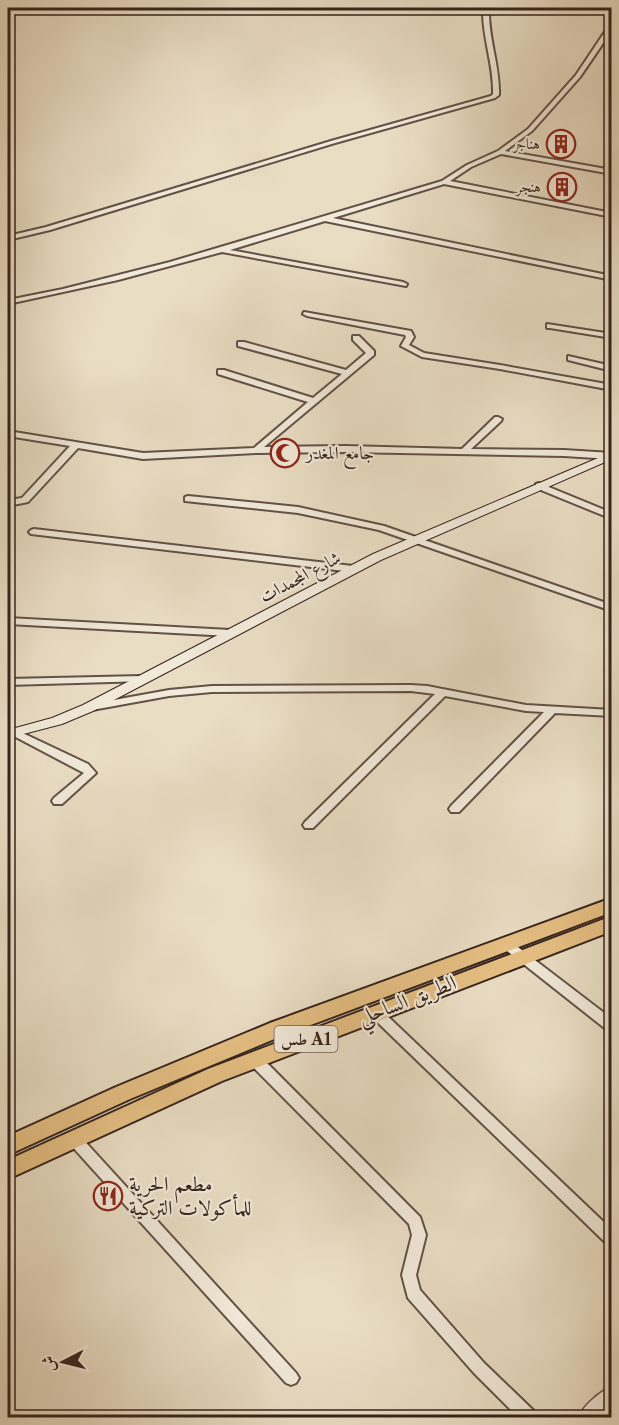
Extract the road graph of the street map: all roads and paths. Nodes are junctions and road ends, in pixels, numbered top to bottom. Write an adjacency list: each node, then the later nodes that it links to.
1 (493, 8): 8 (street)
2 (612, 25): 3 (street)
3 (500, 152): 4 (street); 5 (street)
4 (612, 172)
5 (444, 182): 6 (street); 7 (street)
6 (612, 215)
7 (326, 219): 9 (street); 10 (street)
8 (8, 238)
9 (221, 250): 11 (street); 12 (street)
10 (612, 278)
11 (403, 284)
12 (8, 302)
13 (307, 314): 22 (street)
14 (550, 326): 15 (street)
15 (612, 336)
16 (356, 338): 21 (street)
17 (241, 344): 21 (street)
18 (571, 358): 19 (street)
19 (612, 369)
20 (221, 372): 23 (street)
21 (349, 373): 23 (street)
22 (612, 388)
23 (315, 401): 27 (street)
24 (498, 418): 28 (street)
25 (8, 433): 26 (street)
26 (75, 446): 27 (street); 32 (street)
27 (255, 450): 28 (street)
28 (465, 450): 29 (street)
29 (611, 456): 30 (main road, شارع المجمدات)
30 (539, 486): 33 (street); 35 (main road, شارع المجمدات)
31 (188, 499): 35 (street)
32 (8, 502)
33 (612, 516)
34 (34, 532): 36 (street)
35 (416, 539): 36 (main road, شارع المجمدات); 37 (street)
36 (353, 569): 39 (main road, شارع المجمدات)
37 (612, 608)
38 (8, 621): 39 (street)
39 (230, 633): 40 (main road, شارع المجمدات)
40 (142, 679): 41 (street); 43 (main road, شارع المجمدات)
41 (8, 682)
42 (443, 692): 43 (street); 44 (street); 49 (street)
43 (88, 708): 46 (main road, شارع المجمدات)
44 (551, 711): 45 (street); 48 (street)
45 (612, 713)
46 (11, 733): 47 (street)
47 (58, 801)
48 (455, 809)
49 (309, 825)
50 (612, 904): 52 (highway, الطريق الساحلي / طس A1)
51 (612, 923): 53 (highway, الطريق الساحلي / طس A1)
52 (506, 944): 53 (street); 58 (highway, الطريق الساحلي / طس A1)
53 (524, 956): 54 (highway, الطريق الساحلي / طس A1); 55 (street)
54 (375, 1012): 56 (highway, الطريق الساحلي / طس A1); 60 (street)
55 (612, 1026)
56 (255, 1060): 57 (highway, الطريق الساحلي / طس A1); 63 (street)
57 (74, 1139): 59 (highway, الطريق الساحلي / طس A1); 61 (street)
58 (8, 1146)
59 (8, 1170)
60 (612, 1240)
61 (291, 1378)
62 (612, 1395): 64 (street)
63 (530, 1418)
64 (587, 1418)

